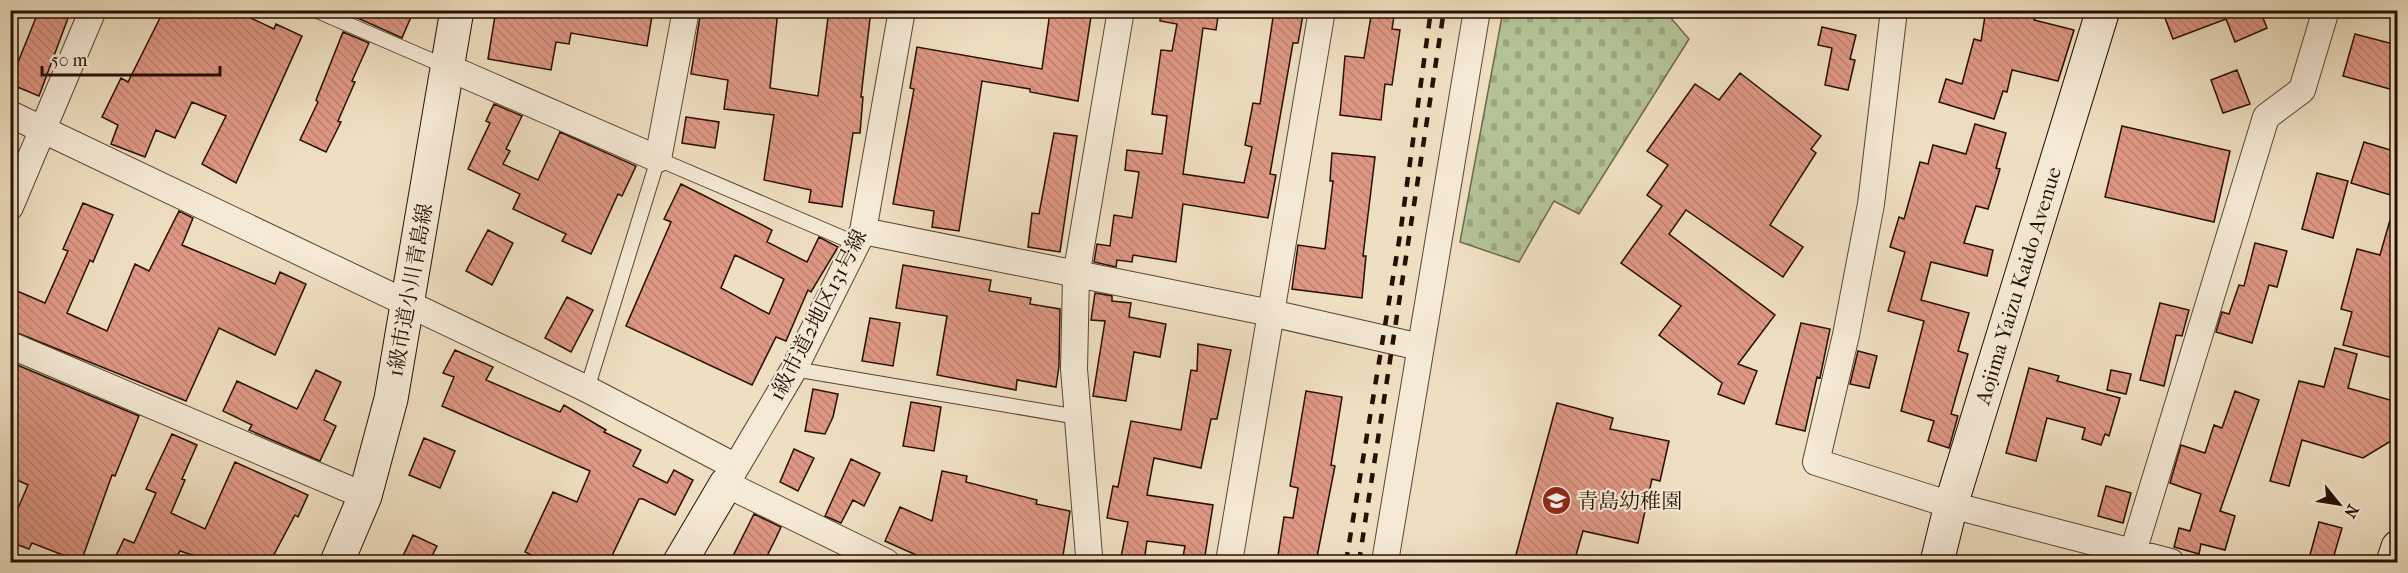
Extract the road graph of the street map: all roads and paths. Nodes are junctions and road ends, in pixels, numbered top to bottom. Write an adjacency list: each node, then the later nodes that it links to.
1 (93, 10): 14 (street)
2 (315, 10): 12 (lane)
3 (457, 10): 12 (street, 1級市道小川青島線)
4 (686, 10): 15 (street)
5 (902, 10): 17 (street, 1級市道2地区131号線)
6 (1121, 10): 18 (street)
7 (1322, 10): 20 (street)
8 (1477, 10): 22 (street)
9 (1894, 10): 28 (street)
10 (2103, 10): 28 (street, Aojima Yaizu Kaido Avenue)
11 (2326, 10): 30 (street)
12 (447, 67): 15 (street); 19 (street, 1級市道小川青島線)
13 (10, 114): 14 (street)
14 (42, 130): 16 (street); 19 (street)
15 (658, 159): 17 (lane); 24 (lane)
16 (10, 207)
17 (860, 237): 18 (street); 23 (street, 1級市道2地区131号線)
18 (1076, 276): 20 (street); 25 (street)
19 (407, 306): 24 (street); 27 (street, 1級市道小川青島線)
20 (1271, 313): 22 (street); 35 (street)
21 (10, 345): 27 (street)
22 (1420, 347): 36 (street)
23 (794, 369): 25 (lane); 26 (street, 1級市道2地区131号線)
24 (587, 389): 26 (street)
25 (1078, 417): 34 (street)
26 (731, 475): 32 (street, 1級市道2地区131号線); 33 (street)
27 (365, 496): 31 (street, 1級市道小川青島線)
28 (1951, 505): 30 (street); 37 (street, Aojima Yaizu Kaido Avenue)
29 (2397, 547): 39 (street)
30 (2133, 552): 38 (street)
31 (337, 562)
32 (680, 562)
33 (886, 562)
34 (1087, 562)
35 (1229, 562)
36 (1385, 562)
37 (1937, 562)
38 (2170, 562)
39 (2393, 562)

